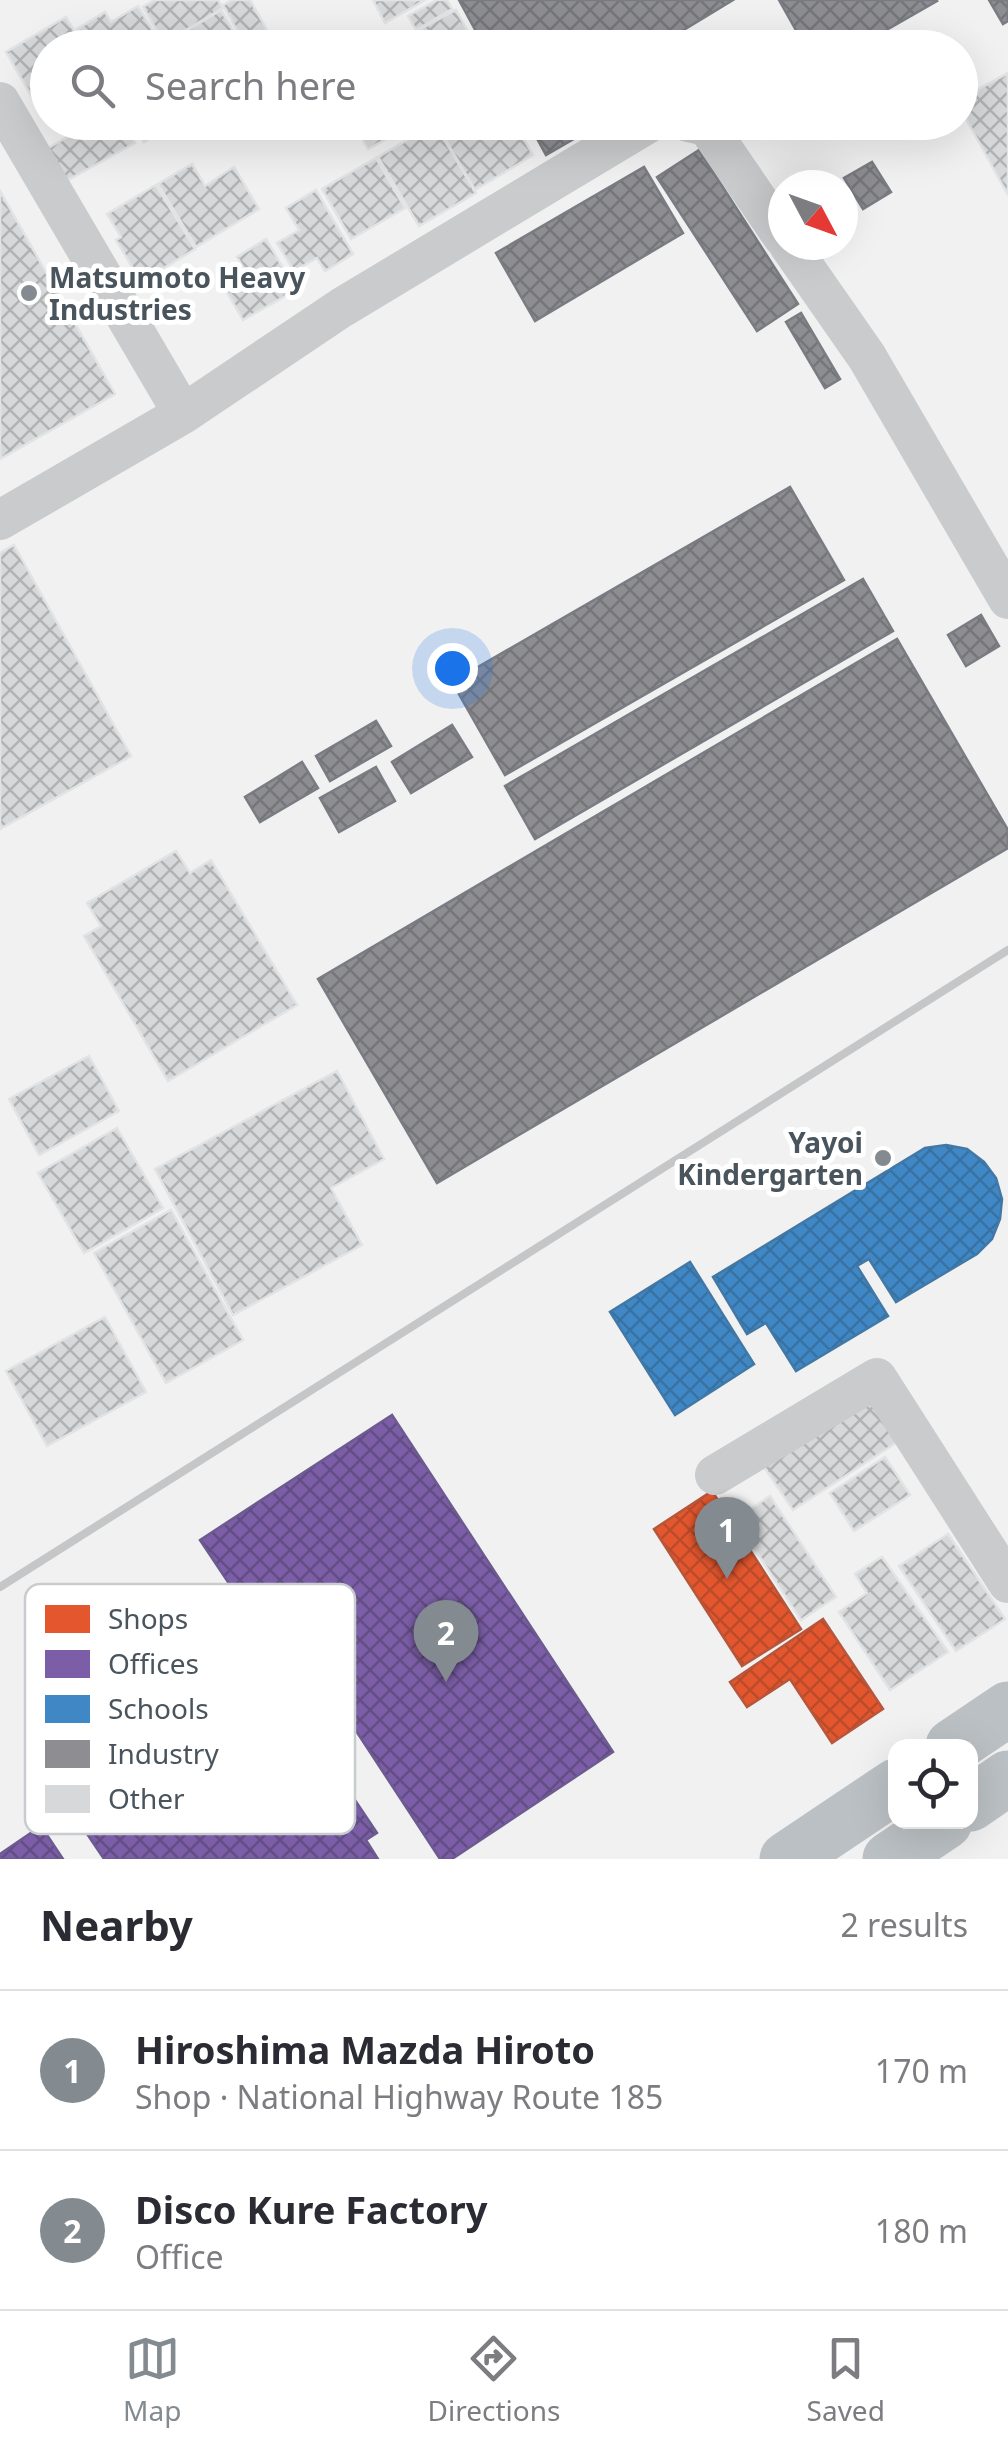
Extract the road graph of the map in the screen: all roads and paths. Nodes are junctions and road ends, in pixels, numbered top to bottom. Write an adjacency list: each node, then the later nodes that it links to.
1 (0, 102): 6 (street)
2 (620, 140): 6 (street)
3 (716, 140): 4 (street)
4 (768, 215)
5 (799, 260): 8 (street)
6 (182, 414): 7 (street)
7 (0, 520)
8 (1008, 599)
9 (715, 1475): 10 (street)
10 (1008, 1583)
11 (1008, 1709): 12 (highway)
12 (963, 1739)
13 (1008, 1778): 15 (highway)
14 (888, 1791): 17 (highway)
15 (978, 1799)
16 (934, 1829): 18 (highway)
17 (788, 1859)
18 (890, 1859)

